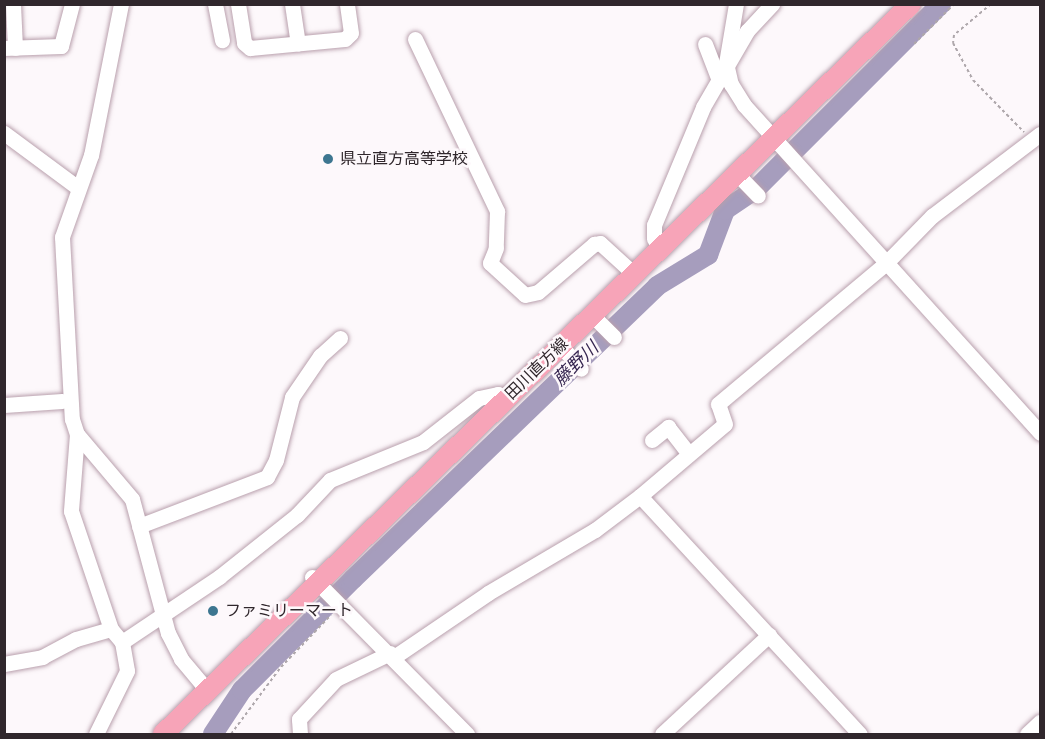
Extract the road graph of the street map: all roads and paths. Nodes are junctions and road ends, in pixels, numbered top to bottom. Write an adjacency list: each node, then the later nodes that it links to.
1 (13, 4): 19 (street)
2 (72, 4): 19 (street)
3 (121, 4): 26 (street)
4 (215, 4): 15 (street)
5 (238, 4): 16 (street)
6 (292, 4): 16 (street)
7 (347, 4): 16 (street)
8 (736, 4): 20 (street)
9 (772, 4): 20 (street)
10 (894, 4): 23 (main road, 田川直方線)
11 (911, 4): 23 (main road, 田川直方線)
12 (954, 4): 18 (path)
13 (991, 4): 24 (path)
14 (415, 39): 30 (street)
15 (222, 40)
16 (298, 44)
17 (705, 44): 21 (street)
18 (914, 44)
19 (10, 48)
20 (726, 63): 21 (street); 23 (street)
21 (718, 78): 28 (street)
22 (4, 133): 26 (street)
23 (771, 137): 25 (main road, 田川直方線); 28 (main road, 田川直方線); 29 (street)
24 (1036, 138): 29 (street)
25 (738, 174): 27 (street); 30 (main road, 田川直方線)
26 (78, 188): 40 (street)
27 (758, 196)
28 (654, 239): 30 (main road, 田川直方線)
29 (886, 263): 39 (street); 42 (street)
30 (630, 271): 31 (main road, 田川直方線); 36 (main road, 田川直方線)
31 (593, 316): 33 (street); 34 (main road, 田川直方線)
32 (340, 338): 44 (street)
33 (614, 338)
34 (561, 346): 35 (street); 36 (main road, 田川直方線)
35 (581, 369)
36 (502, 397): 45 (main road, 田川直方線); 47 (street)
37 (62, 400): 38 (street)
38 (4, 405)
39 (1041, 433)
40 (77, 434): 44 (street); 48 (street)
41 (652, 440): 42 (street)
42 (689, 454): 43 (street)
43 (640, 496): 49 (street); 51 (street)
44 (139, 526): 47 (street)
45 (316, 581): 46 (street); 53 (main road, 田川直方線)
46 (341, 605): 51 (street); 58 (path)
47 (162, 616): 50 (street); 53 (street)
48 (111, 629): 50 (street); 52 (street)
49 (769, 635): 61 (street); 62 (street)
50 (122, 642): 55 (street)
51 (392, 655): 59 (street); 60 (street)
52 (4, 664)
53 (204, 687): 56 (main road, 田川直方線); 57 (main road, 田川直方線)
54 (1041, 722): 63 (street)
55 (96, 735)
56 (152, 735)
57 (163, 735)
58 (231, 735)
59 (300, 735)
60 (467, 735)
61 (662, 735)
62 (860, 735)
63 (1027, 735)

